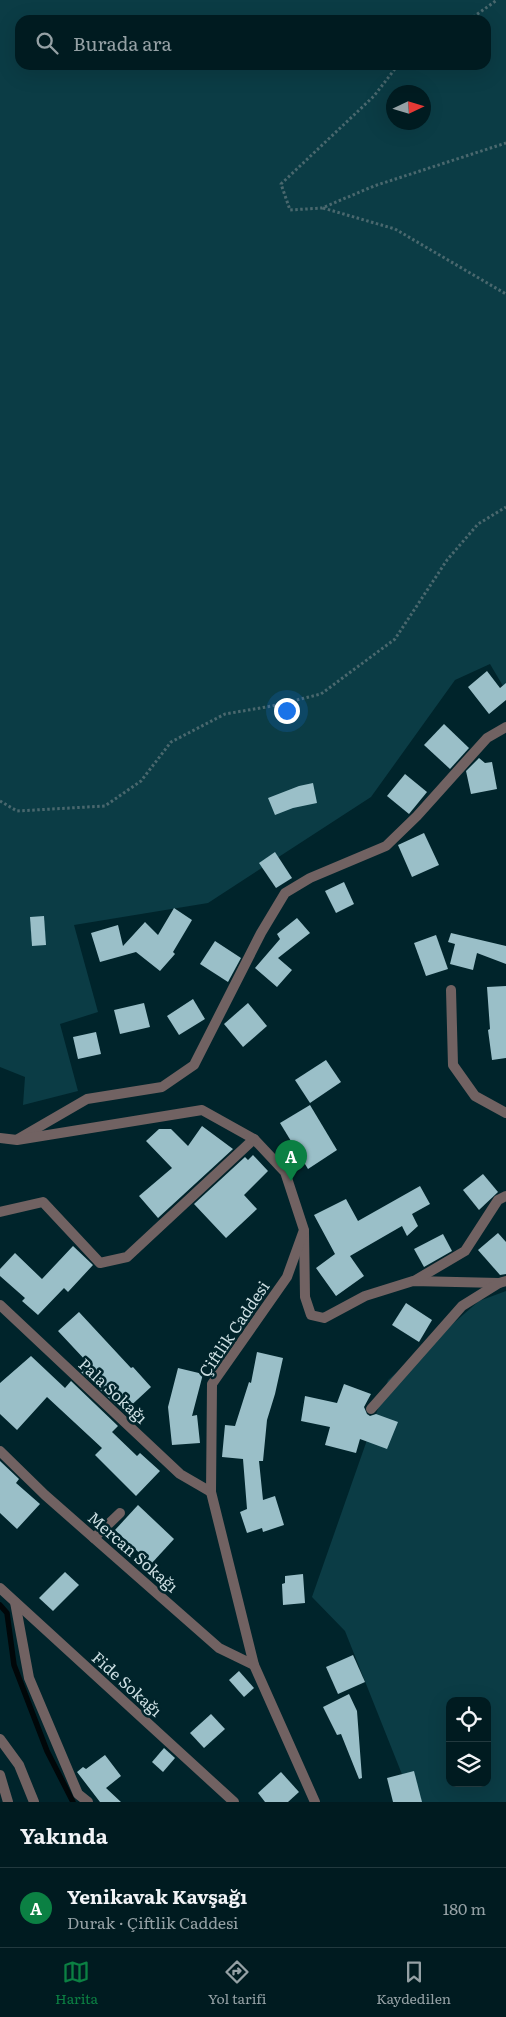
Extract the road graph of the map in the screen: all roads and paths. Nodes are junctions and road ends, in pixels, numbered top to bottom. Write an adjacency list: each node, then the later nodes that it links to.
1 (497, 0): 2 (path)
2 (476, 15)
3 (394, 70): 5 (path)
4 (506, 144): 5 (path)
5 (322, 208): 6 (path)
6 (506, 294)
7 (506, 507): 9 (path)
8 (506, 727): 14 (street)
9 (0, 800)
10 (451, 990): 11 (street)
11 (506, 1113)
12 (0, 1138): 14 (street)
13 (254, 1139): 14 (street); 16 (street); 17 (street)
14 (17, 1140)
15 (506, 1196): 18 (street)
16 (0, 1212)
17 (304, 1230): 18 (street); 23 (street, Çiftlik Caddesi)
18 (413, 1281): 19 (street)
19 (502, 1282): 21 (street)
20 (0, 1305): 23 (street, Pala Sokağı)
21 (371, 1410)
22 (0, 1451): 25 (street, Mercan Sokağı)
23 (212, 1492): 28 (street, Çiftlik Caddesi)
24 (120, 1513): 25 (street)
25 (94, 1538): 28 (street, Mercan Sokağı)
26 (0, 1588): 27 (street, Fide Sokağı)
27 (15, 1602): 33 (street); 34 (street, Fide Sokağı)
28 (254, 1665): 35 (street, Çiftlik Caddesi)
29 (0, 1739): 32 (street)
30 (0, 1775): 31 (street)
31 (8, 1802)
32 (34, 1802)
33 (88, 1802)
34 (234, 1802)
35 (315, 1802)

